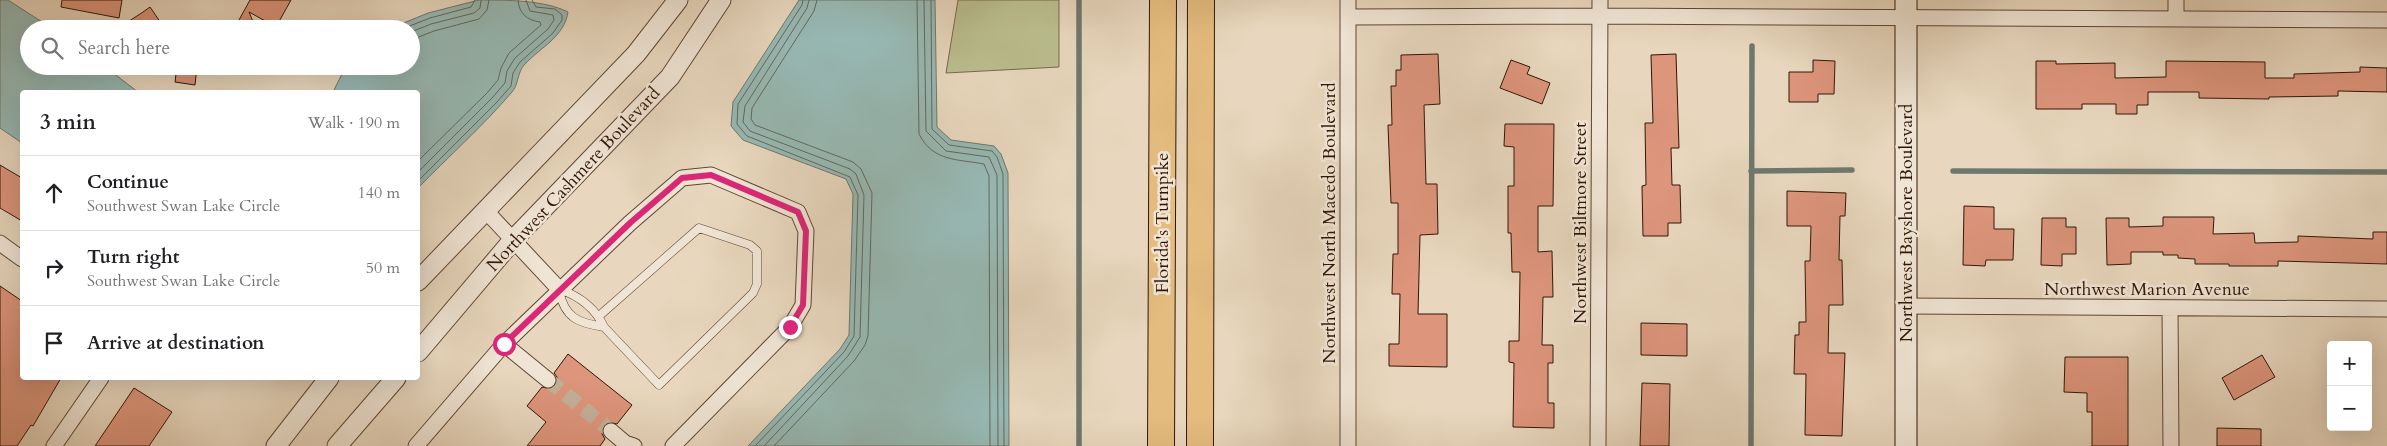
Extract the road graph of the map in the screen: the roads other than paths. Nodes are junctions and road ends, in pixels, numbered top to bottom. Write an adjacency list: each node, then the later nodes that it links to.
1 (678, 0): 13 (street)
2 (721, 0): 14 (street, Northwest Cashmere Boulevard)
3 (1163, 0): 37 (highway, Florida's Turnpike)
4 (1201, 0): 38 (highway)
5 (1348, 0): 10 (street, Northwest North Macedo Boulevard)
6 (1600, 0): 9 (street, Northwest Biltmore Street)
7 (2176, 0): 11 (street)
8 (1906, 9): 9 (street); 11 (street); 19 (main road, Northwest Bayshore Boulevard)
9 (1600, 16): 10 (street); 40 (street, Northwest Biltmore Street)
10 (1348, 17): 39 (street, Northwest North Macedo Boulevard)
11 (2176, 19): 12 (street)
12 (2387, 20)
13 (485, 210): 14 (street); 17 (street)
14 (513, 240): 18 (street); 25 (street, Northwest Cashmere Boulevard)
15 (0, 243): 16 (street)
16 (20, 257)
17 (420, 279)
18 (559, 290): 22 (lane); 23 (lane); 24 (street); 36 (street)
19 (1906, 306): 20 (street, Northwest Marion Avenue); 41 (main road, Northwest Bayshore Boulevard)
20 (2170, 308): 21 (street, Northwest Marion Avenue); 42 (street)
21 (2387, 309)
22 (599, 316): 23 (lane); 23 (lane)
23 (604, 328)
24 (504, 344): 29 (street); 34 (street)
25 (420, 350)
26 (100, 380): 31 (street)
27 (327, 380): 32 (street)
28 (394, 380): 33 (street)
29 (548, 380)
30 (611, 431): 35 (street)
31 (54, 446)
32 (276, 446)
33 (337, 446)
34 (416, 446)
35 (634, 446)
36 (672, 446)
37 (1161, 446)
38 (1200, 446)
39 (1348, 446)
40 (1598, 446)
41 (1906, 446)
42 (2171, 446)

